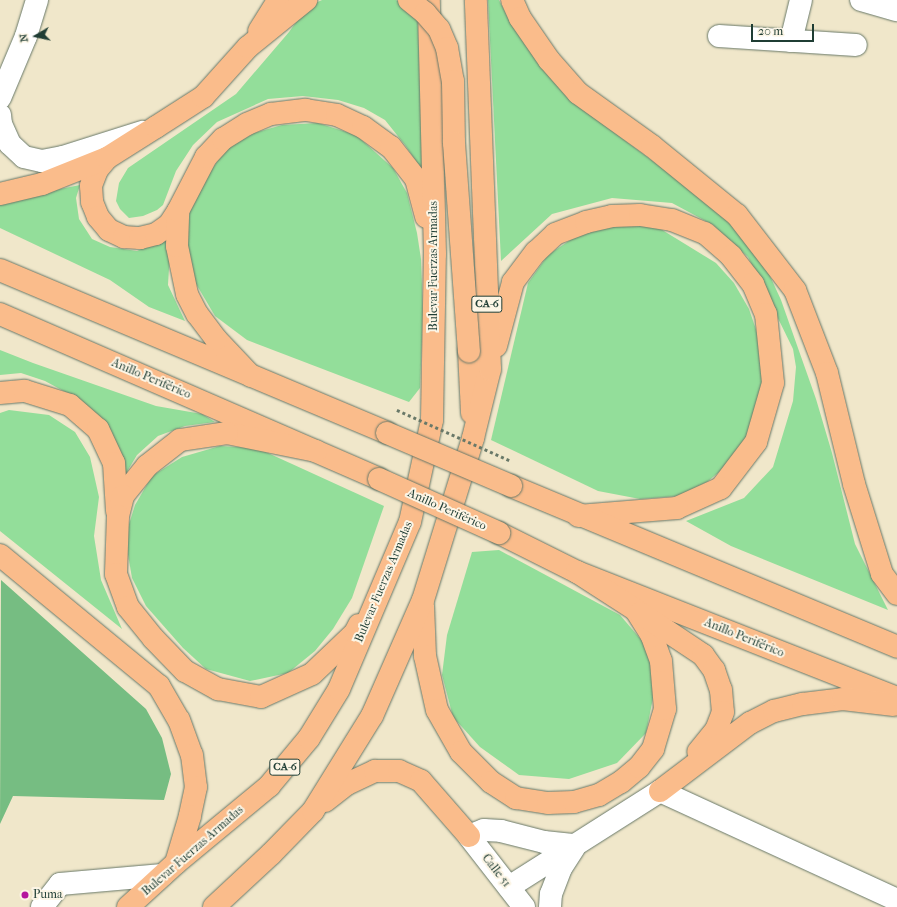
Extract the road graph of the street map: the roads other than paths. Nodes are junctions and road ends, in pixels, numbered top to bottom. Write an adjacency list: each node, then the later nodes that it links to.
1 (37, 0): 15 (street)
2 (278, 0): 14 (highway)
3 (306, 0): 14 (highway)
4 (409, 0): 27 (highway, bridge)
5 (429, 0): 21 (highway, Bulevar Fuerzas Armadas / CA-6)
6 (476, 0): 24 (highway, CA-6)
7 (512, 0): 34 (highway)
8 (801, 0): 12 (street)
9 (861, 0): 10 (street)
10 (897, 10)
11 (719, 36): 12 (street)
12 (791, 41): 13 (street)
13 (856, 45)
14 (248, 47): 17 (highway)
15 (0, 98)
16 (0, 115): 17 (street)
17 (156, 128): 18 (highway)
18 (107, 158): 19 (highway); 20 (highway)
19 (0, 194)
20 (178, 211): 21 (highway); 25 (highway)
21 (436, 254): 33 (highway, Bulevar Fuerzas Armadas / CA-6)
22 (0, 270): 25 (highway)
23 (0, 314): 28 (highway, Anillo Periférico)
24 (490, 369): 27 (highway, CA-6); 30 (highway)
25 (252, 376): 30 (highway, bridge)
26 (0, 393): 29 (highway)
27 (473, 438): 35 (highway, CA-6)
28 (316, 451): 29 (highway); 32 (highway, Anillo Periférico, bridge)
29 (118, 516): 33 (highway)
30 (578, 516): 37 (highway)
31 (0, 555): 44 (highway)
32 (577, 572): 36 (highway); 38 (highway, Anillo Periférico)
33 (384, 582): 44 (highway, Bulevar Fuerzas Armadas / CA-6)
34 (897, 594)
35 (423, 600): 36 (highway); 41 (highway, CA-6)
36 (636, 610): 40 (highway)
37 (897, 648)
38 (897, 698)
39 (897, 705): 40 (highway)
40 (660, 791): 43 (street); 46 (street)
41 (313, 811): 42 (highway); 49 (highway, CA-6)
42 (469, 836): 43 (street); 45 (street, Calle 51)
43 (576, 845): 45 (street); 51 (street)
44 (169, 869): 47 (street); 48 (highway, Bulevar Fuerzas Armadas / CA-6)
45 (509, 887): 50 (street, Calle 51)
46 (897, 900)
47 (42, 907)
48 (128, 907)
49 (214, 907)
50 (524, 907)
51 (550, 907)

